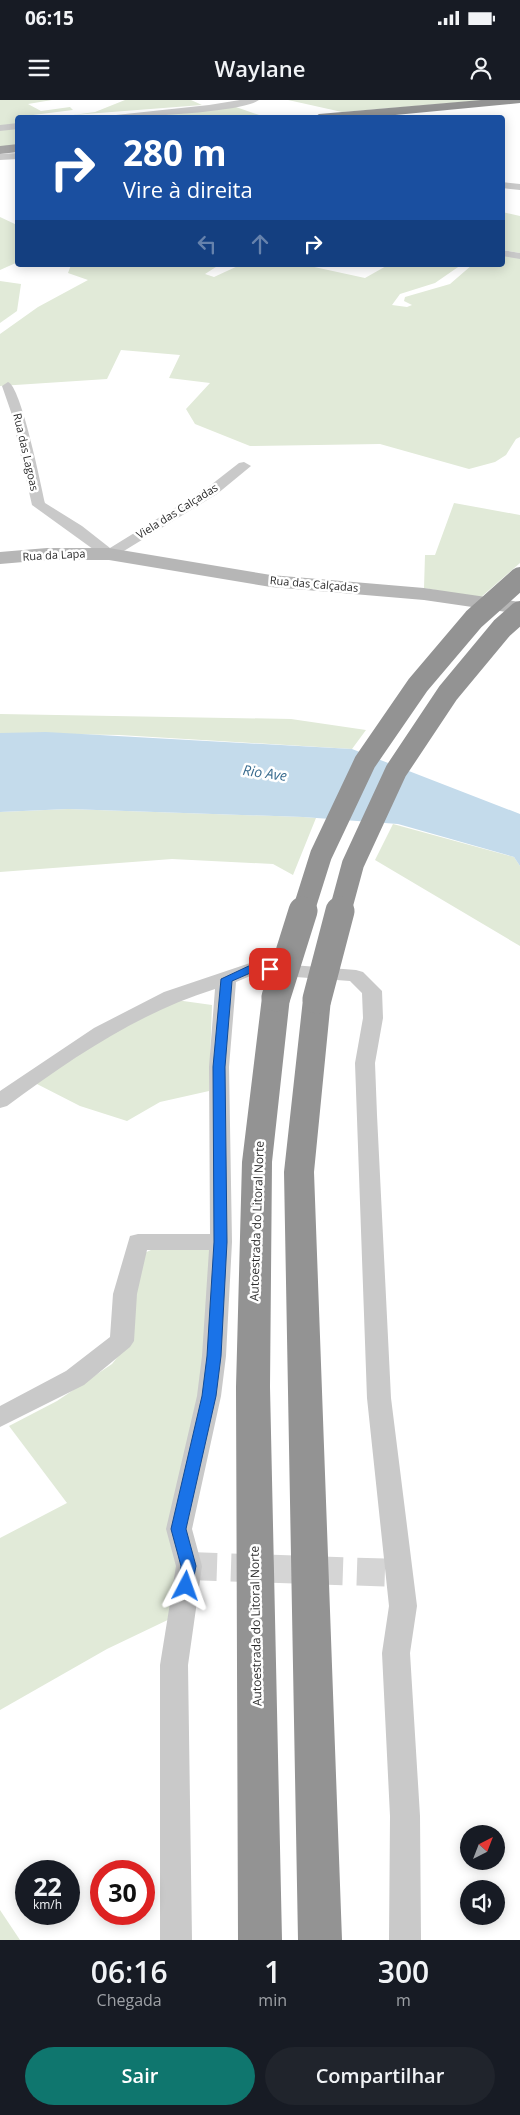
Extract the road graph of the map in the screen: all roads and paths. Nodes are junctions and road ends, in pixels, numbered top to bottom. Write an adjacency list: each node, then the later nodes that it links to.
1 (255, 100): 3 (street)
2 (520, 100): 4 (highway)
3 (127, 115)
4 (352, 115)
5 (15, 126): 6 (street)
6 (0, 128)
7 (15, 148): 8 (main road)
8 (0, 150)
9 (15, 156): 10 (street)
10 (0, 157)
11 (505, 185): 12 (street)
12 (520, 187)
13 (505, 254): 14 (street)
14 (520, 256)
15 (8, 386): 17 (street, Rua das Lagoas)
16 (244, 466): 19 (street, Viela das Calçadas)
17 (77, 529): 18 (street); 19 (street, Rua das Lagoas)
18 (58, 554): 19 (main road, Rua da Lapa); 20 (main road, Rua da Lapa)
19 (109, 554): 22 (main road, Rua das Calçadas)
20 (0, 558)
21 (520, 578): 29 (highway, Autoestrada do Litoral Norte, bridge)
22 (520, 608)
23 (520, 612): 30 (highway, bridge)
24 (226, 979): 25 (street); 26 (street); 31 (street)
25 (0, 1101)
26 (221, 1242): 27 (street); 28 (street)
27 (0, 1417)
28 (176, 1940)
29 (260, 1940)
30 (320, 1940)
31 (405, 1940)

